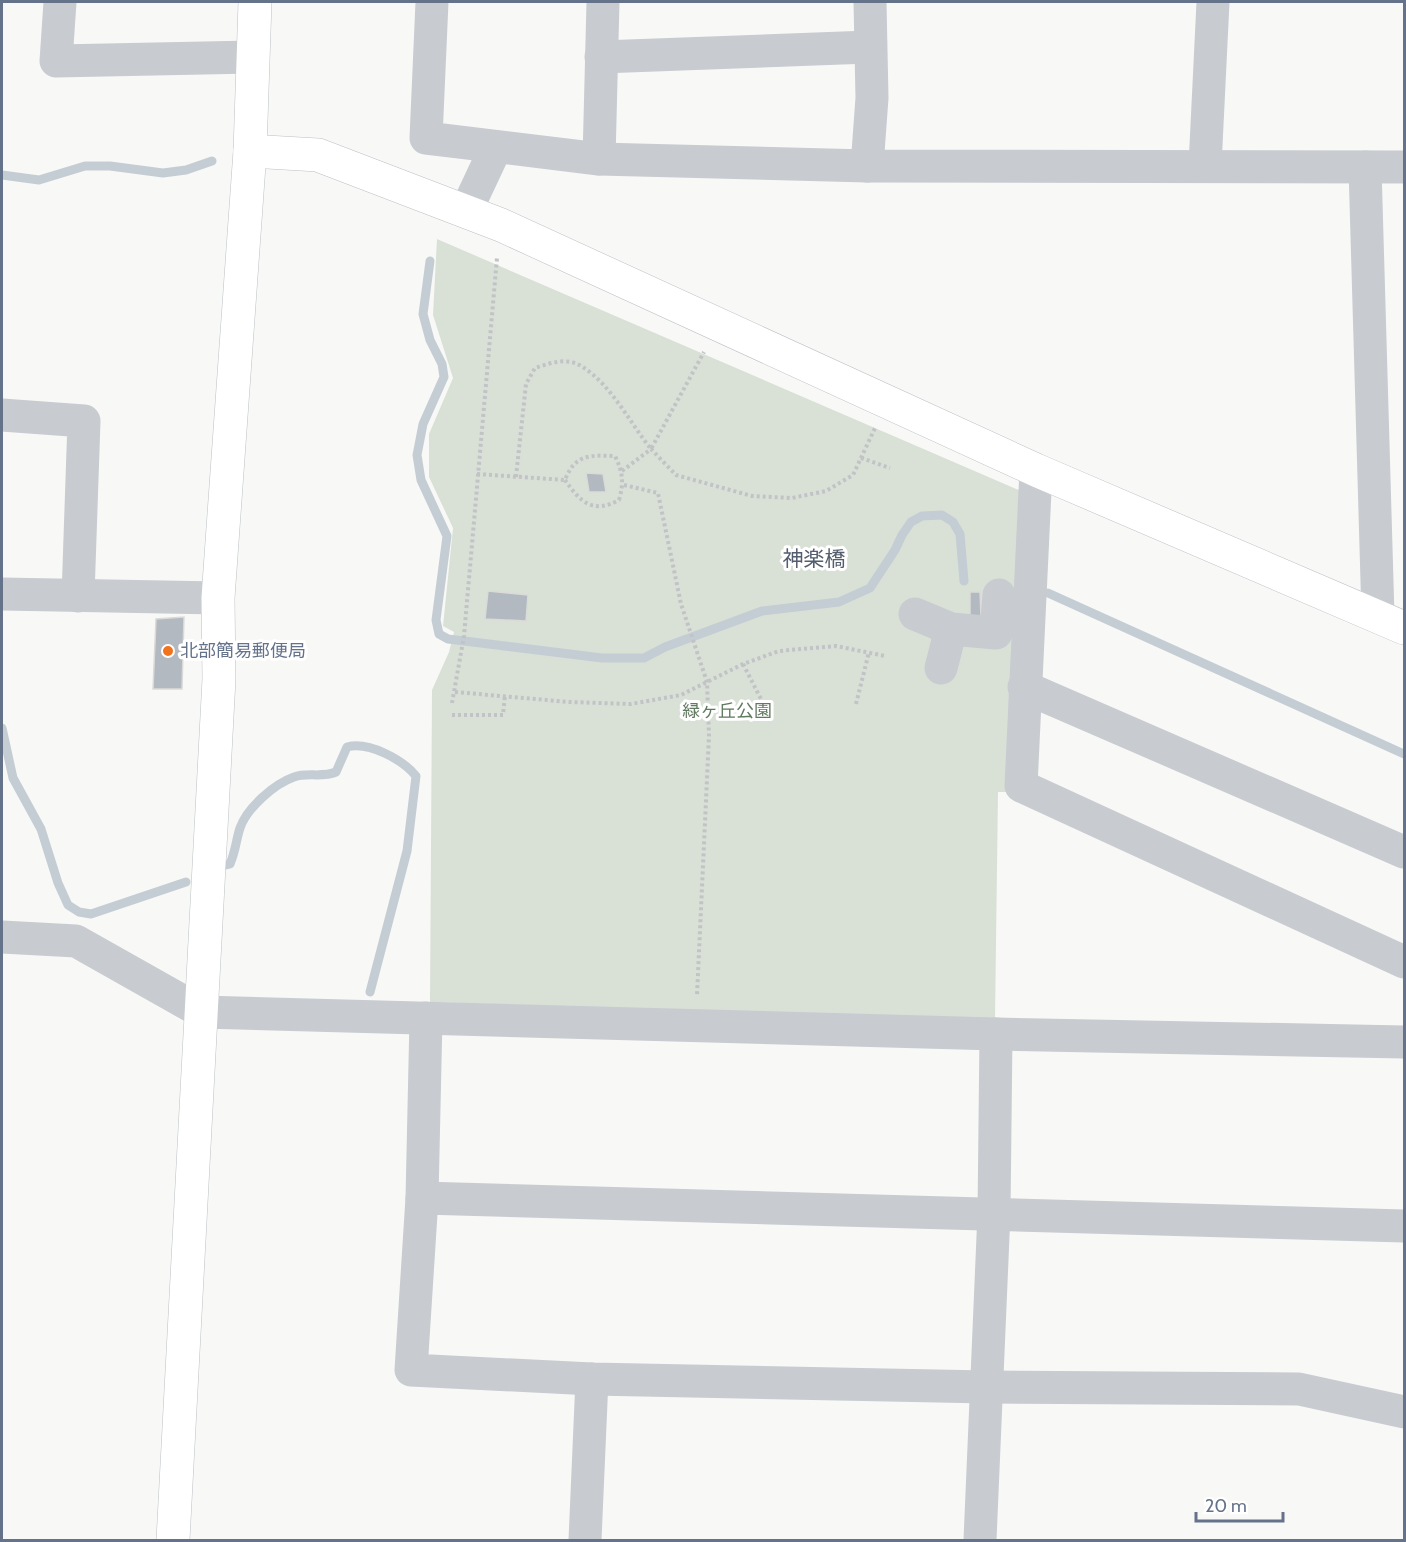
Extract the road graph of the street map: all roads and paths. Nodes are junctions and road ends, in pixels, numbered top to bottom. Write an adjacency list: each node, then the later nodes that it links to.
1 (60, 2): 8 (street)
2 (255, 2): 8 (street)
3 (432, 2): 10 (street)
4 (603, 2): 9 (street)
5 (870, 2): 7 (street)
6 (1213, 2): 14 (street)
7 (869, 47): 9 (street); 13 (street)
8 (253, 57): 11 (street)
9 (601, 57): 12 (street)
10 (496, 147): 12 (street); 17 (street)
11 (250, 151): 17 (street); 34 (street)
12 (599, 159): 13 (street)
13 (867, 166): 14 (street)
14 (1205, 166): 15 (street)
15 (1365, 167): 16 (street); 36 (street)
16 (1404, 167)
17 (466, 211): 18 (street)
18 (501, 225): 19 (street); 27 (path)
19 (719, 324): 20 (street); 22 (path)
20 (886, 401): 23 (path); 25 (street)
21 (2, 415): 33 (street)
22 (651, 449): 23 (path); 26 (path); 28 (path)
23 (861, 458): 24 (path)
24 (890, 468)
25 (1036, 470): 36 (street); 43 (street)
26 (622, 471): 29 (path); 30 (path)
27 (477, 474): 28 (path); 44 (path)
28 (516, 477): 29 (path)
29 (565, 480): 30 (path)
30 (624, 485): 42 (path)
31 (2, 594): 33 (street)
32 (999, 595): 37 (street)
33 (78, 596): 34 (street)
34 (218, 598): 53 (street)
35 (915, 614): 37 (street)
36 (1391, 622)
37 (951, 629): 41 (street)
38 (869, 652): 39 (path); 40 (path); 48 (path)
39 (885, 656)
40 (743, 664): 42 (path); 46 (path)
41 (941, 668)
42 (707, 682): 45 (path); 55 (path)
43 (1024, 687): 50 (street); 52 (street)
44 (455, 692): 45 (path); 47 (path)
45 (505, 695): 49 (path)
46 (761, 699)
47 (452, 703)
48 (856, 704)
49 (452, 715)
50 (1404, 852)
51 (2, 937): 53 (street)
52 (1404, 962)
53 (202, 1012): 54 (street); 64 (street)
54 (426, 1018): 55 (street); 58 (street)
55 (695, 1025): 56 (street)
56 (996, 1034): 57 (street); 59 (street)
57 (1404, 1042)
58 (422, 1198): 59 (street); 61 (street)
59 (994, 1213): 60 (street); 62 (street)
60 (1404, 1226)
61 (592, 1379): 62 (street); 65 (street)
62 (987, 1387): 63 (street); 66 (street)
63 (1404, 1412)
64 (172, 1540)
65 (585, 1540)
66 (980, 1540)

